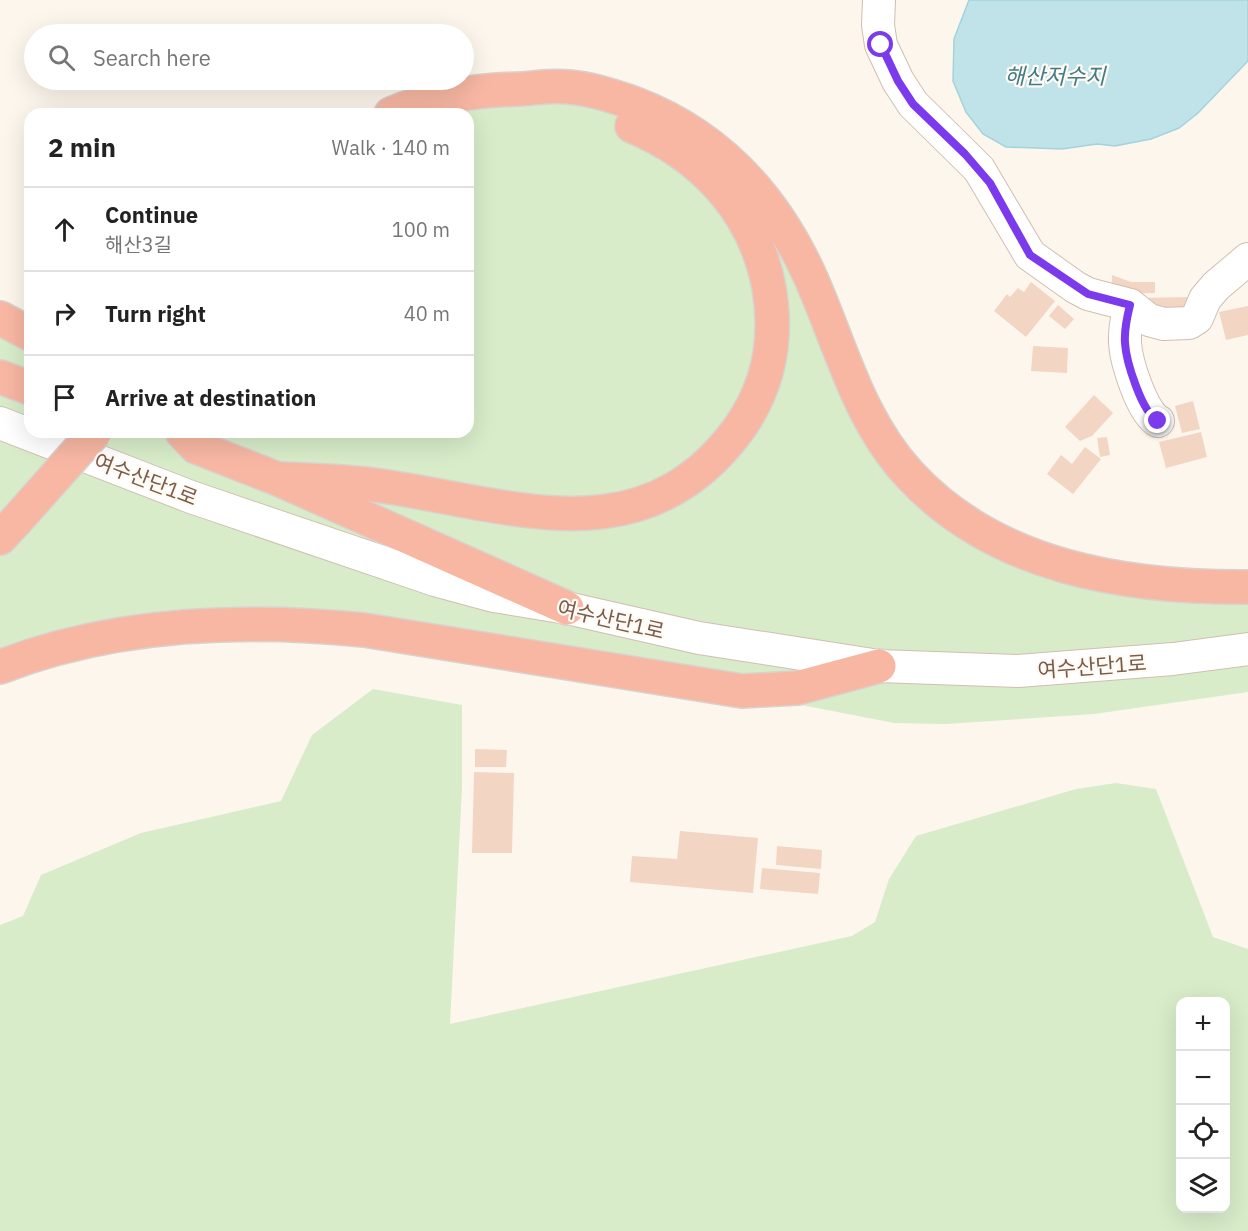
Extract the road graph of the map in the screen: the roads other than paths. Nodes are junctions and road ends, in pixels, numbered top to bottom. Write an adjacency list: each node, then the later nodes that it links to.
1 (879, 0): 5 (street)
2 (522, 88): 3 (highway); 16 (highway); 18 (highway)
3 (410, 108)
4 (1248, 259): 5 (street)
5 (1130, 305): 10 (street)
6 (0, 318): 7 (highway)
7 (24, 331)
8 (0, 377): 9 (highway)
9 (24, 385)
10 (1158, 421)
11 (0, 423): 12 (street, 여수산단1로)
12 (24, 432)
13 (39, 438): 19 (street, 여수산단1로)
14 (90, 438): 17 (highway, bridge)
15 (189, 439): 16 (highway)
16 (278, 479): 19 (highway)
17 (8, 530)
18 (1248, 586)
19 (567, 608): 22 (street, 여수산단1로)
20 (1248, 649): 22 (street, 여수산단1로)
21 (0, 666): 22 (highway)
22 (879, 666)

